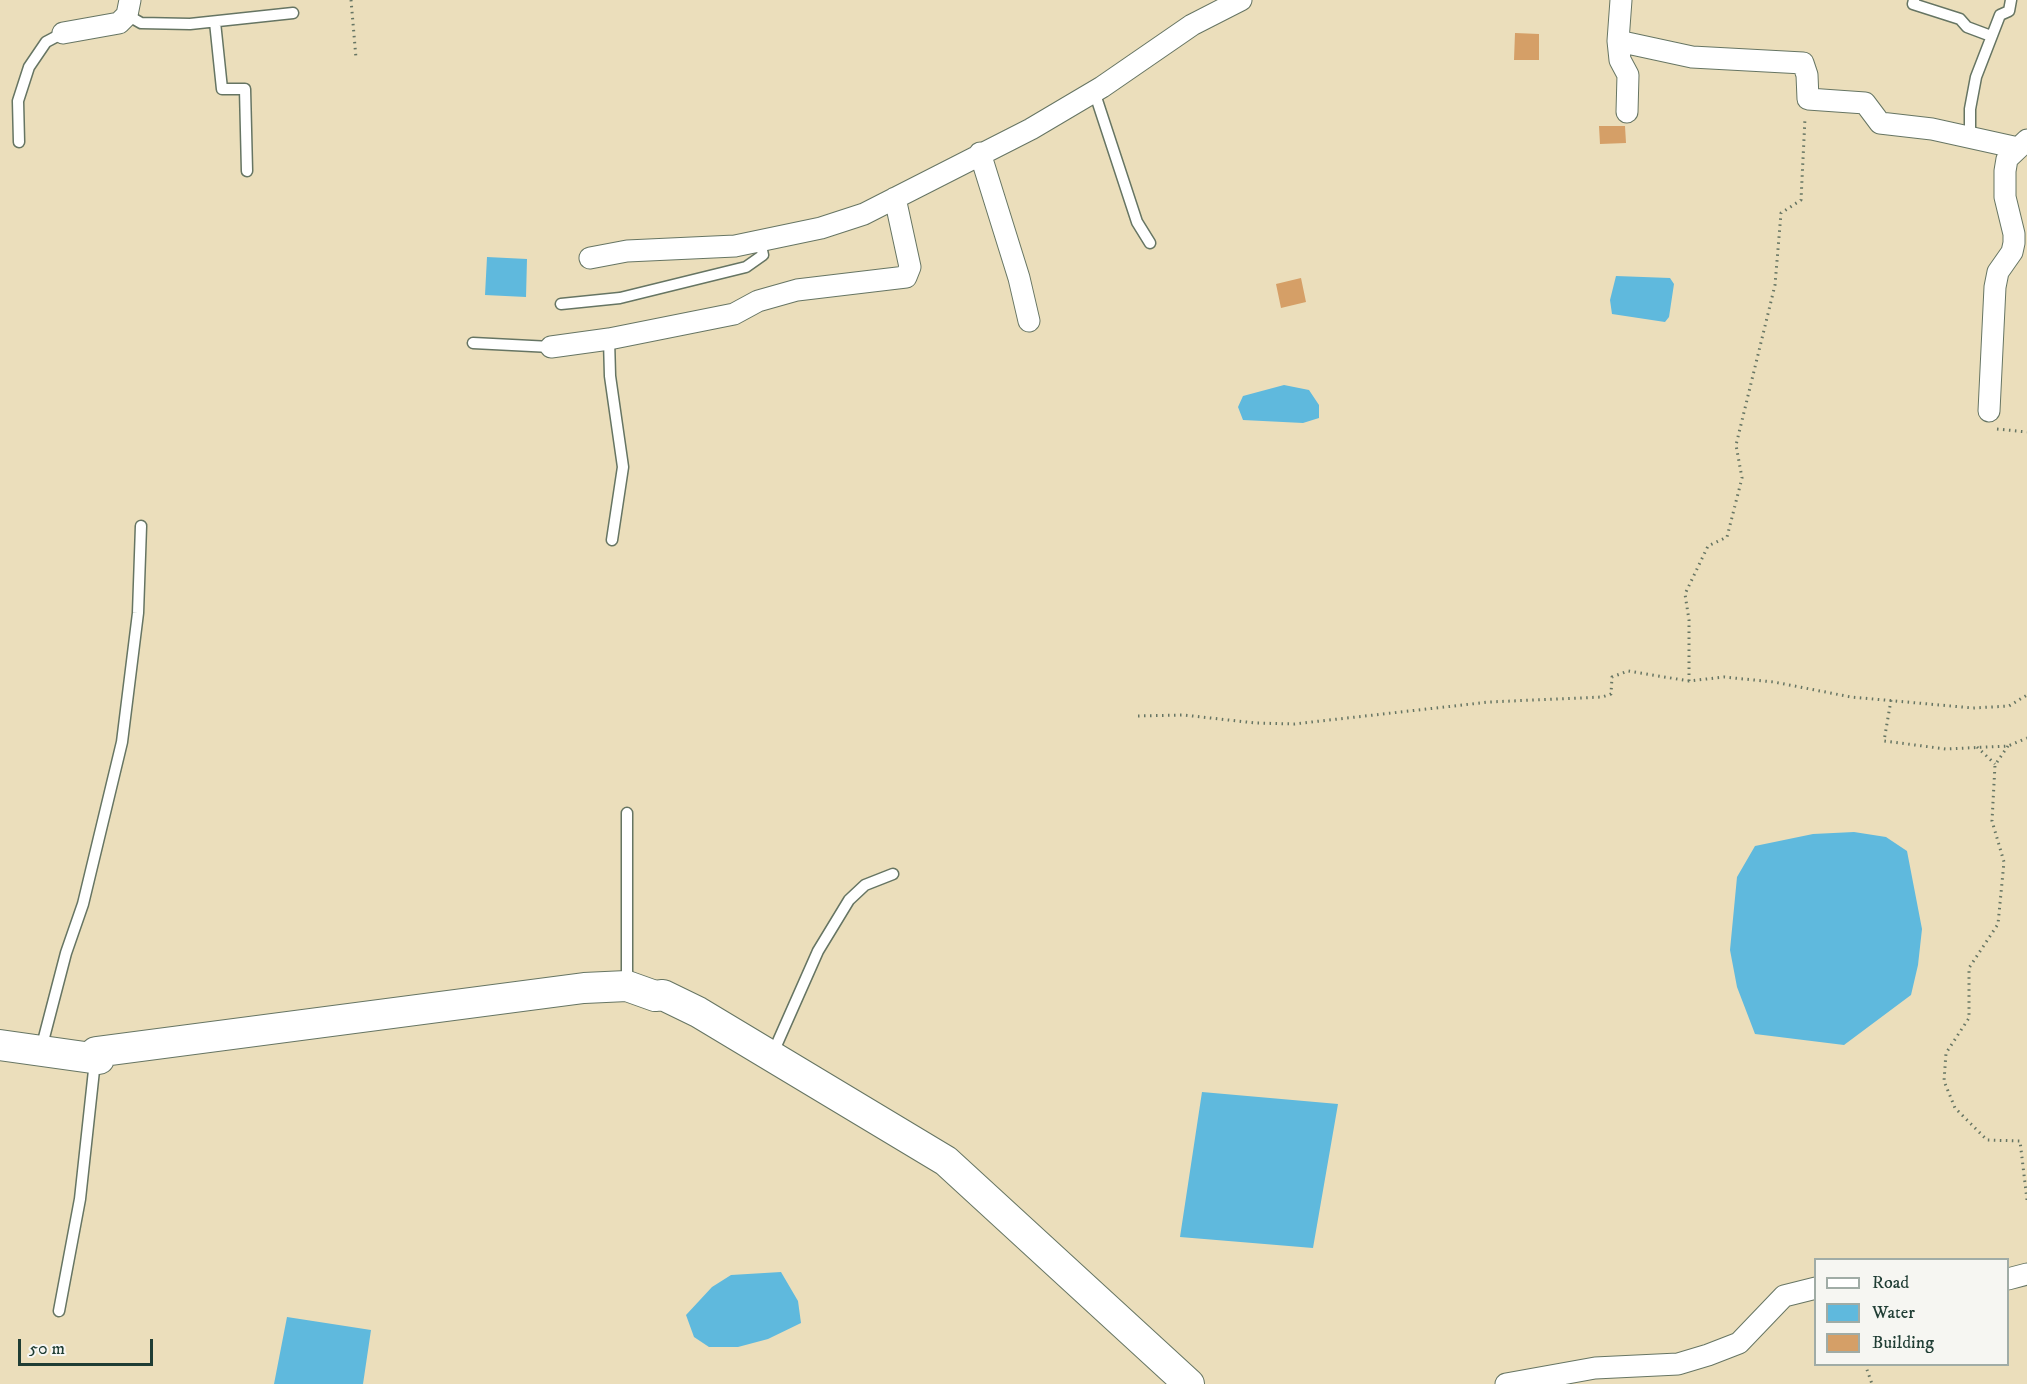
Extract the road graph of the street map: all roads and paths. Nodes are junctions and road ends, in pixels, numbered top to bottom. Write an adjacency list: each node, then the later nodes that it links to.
1 (351, 0): 12 (path)
2 (1241, 0): 13 (street)
3 (1621, 0): 11 (street)
4 (1914, 0): 10 (lane)
5 (2011, 0): 10 (lane)
6 (128, 7): 8 (lane); 9 (street)
7 (293, 13): 8 (lane)
8 (215, 22): 20 (lane)
9 (63, 33): 17 (lane)
10 (1991, 36): 16 (lane)
11 (1618, 41): 14 (street); 15 (street)
12 (356, 58)
13 (1094, 91): 19 (street); 23 (lane)
14 (1808, 99): 16 (street); 33 (path)
15 (1627, 112)
16 (1970, 137): 18 (street)
17 (19, 142)
18 (2022, 144): 30 (street)
19 (980, 153): 21 (street); 26 (street)
20 (247, 171)
21 (895, 198): 22 (street); 27 (street)
22 (760, 241): 24 (street); 25 (lane)
23 (1150, 243)
24 (590, 258)
25 (561, 304)
26 (1029, 321)
27 (609, 339): 29 (street); 32 (lane)
28 (473, 343): 29 (lane)
29 (551, 347)
30 (1989, 411)
31 (141, 526): 45 (lane)
32 (612, 540)
33 (1689, 681): 35 (path); 36 (path)
34 (2027, 695): 35 (path)
35 (1891, 700): 39 (path)
36 (1138, 716)
37 (2027, 738): 38 (path)
38 (2008, 746): 39 (path); 40 (path)
39 (1977, 747): 40 (path)
40 (1995, 765): 48 (path)
41 (627, 813): 43 (lane)
42 (892, 874): 47 (lane)
43 (627, 986): 46 (street); 47 (street)
44 (0, 1045): 45 (street)
45 (41, 1050): 46 (street)
46 (96, 1052): 52 (lane)
47 (772, 1055): 54 (street)
48 (2027, 1200)
49 (2027, 1274): 50 (street)
50 (2009, 1278)
51 (1814, 1288): 55 (street)
52 (59, 1311)
53 (1865, 1366): 56 (path)
54 (1190, 1384)
55 (1506, 1384)
56 (1872, 1384)

